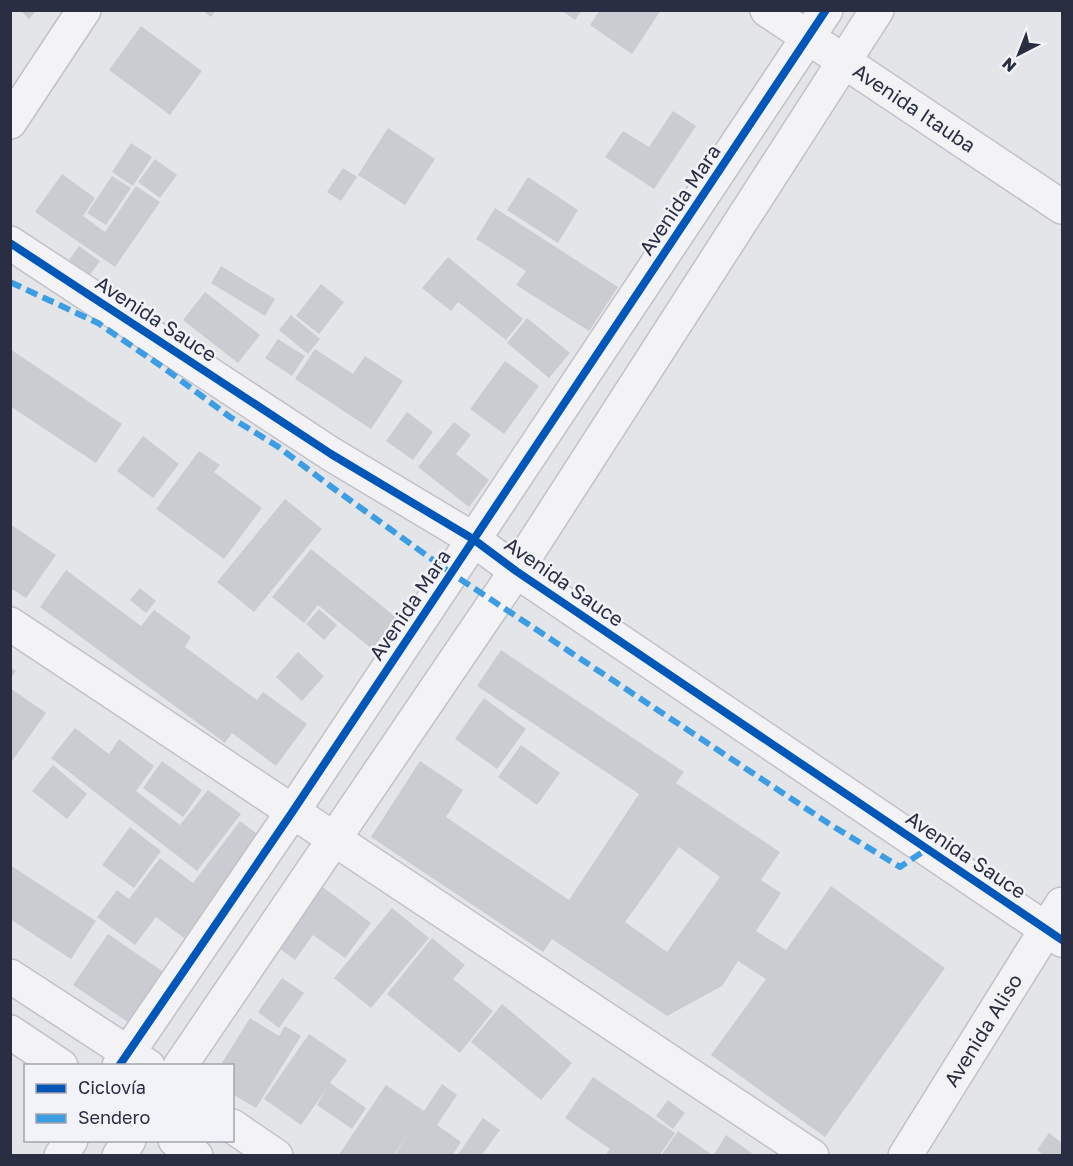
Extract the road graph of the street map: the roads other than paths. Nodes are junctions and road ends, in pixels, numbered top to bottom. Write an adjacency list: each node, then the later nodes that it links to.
1 (84, 10): 7 (street)
2 (767, 10): 5 (street, Avenida Itauba)
3 (826, 10): 5 (street, Avenida Mara)
4 (877, 10): 6 (street)
5 (807, 38): 6 (street, Avenida Itauba); 10 (street, Avenida Mara)
6 (843, 62): 8 (street, Avenida Itauba); 11 (street)
7 (10, 122)
8 (1062, 207)
9 (10, 243): 10 (street, Avenida Sauce)
10 (473, 539): 11 (street, Avenida Sauce); 13 (street, Avenida Mara)
11 (516, 571): 14 (street); 15 (street, Avenida Sauce)
12 (10, 624): 13 (street)
13 (293, 811): 14 (street); 18 (street, Avenida Mara)
14 (334, 839): 20 (street); 29 (street)
15 (1057, 925): 30 (street, Avenida Aliso)
16 (10, 976): 18 (street)
17 (10, 1032): 19 (street)
18 (132, 1061)
19 (59, 1064)
20 (181, 1064)
21 (234, 1127): 28 (street)
22 (69, 1142): 25 (street)
23 (128, 1142): 26 (street)
24 (178, 1142): 27 (street)
25 (61, 1155)
26 (119, 1155)
27 (196, 1155)
28 (276, 1155)
29 (812, 1155)
30 (905, 1155)

